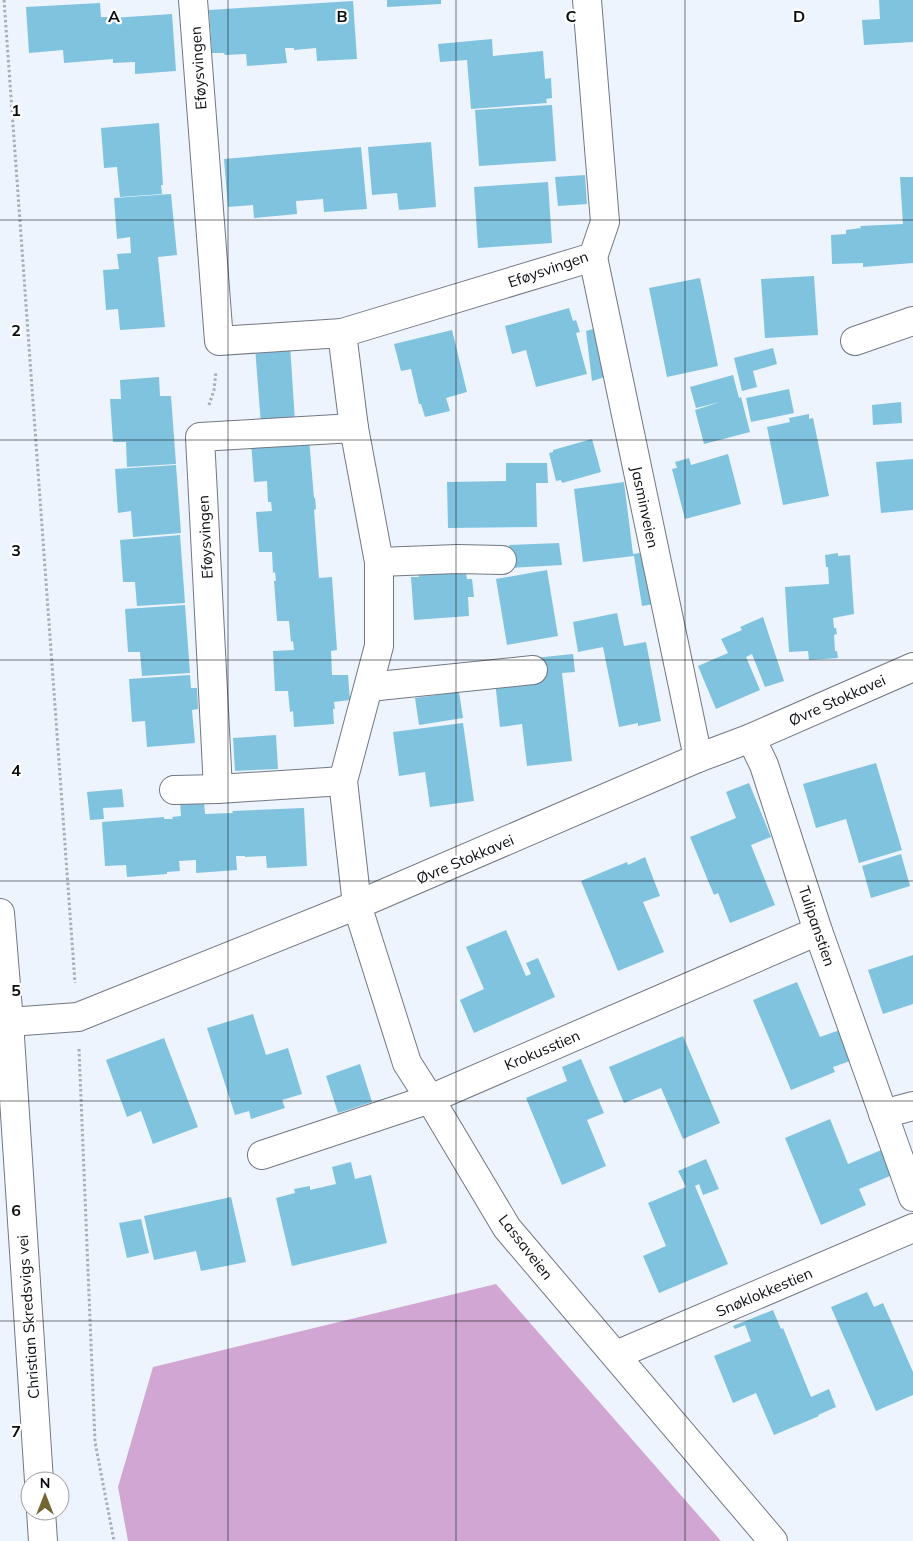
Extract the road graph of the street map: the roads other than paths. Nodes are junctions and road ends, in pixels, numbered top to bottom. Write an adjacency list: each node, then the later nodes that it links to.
1 (193, 0): 5 (street, Eføysvingen)
2 (587, 0): 3 (street, Eføysvingen)
3 (593, 257): 5 (street, Eføysvingen); 14 (street, Jasminveien)
4 (913, 321): 6 (street)
5 (342, 333): 7 (street)
6 (855, 340)
7 (354, 428): 9 (street); 16 (street, Eføysvingen)
8 (502, 560): 9 (street)
9 (379, 562): 12 (street)
10 (913, 667): 13 (street, Øvre Stokkavei)
11 (533, 670): 12 (street)
12 (369, 687): 15 (street)
13 (751, 738): 14 (street, Øvre Stokkavei); 20 (street, Tulipanstien)
14 (698, 758): 18 (street, Øvre Stokkavei)
15 (343, 781): 16 (street); 18 (street)
16 (218, 789): 17 (street)
17 (174, 790)
18 (357, 906): 21 (street, Øvre Stokkavei); 22 (street, Lassaveien)
19 (0, 914): 21 (street, Christian Skredsvigs vei)
20 (818, 931): 22 (street, Krokusstien); 24 (street, Tulipanstien)
21 (9, 1022): 29 (street, Christian Skredsvigs vei)
22 (430, 1099): 25 (street, Krokusstien); 28 (street, Lassaveien)
23 (913, 1106): 24 (street)
24 (883, 1114): 26 (street, Tulipanstien)
25 (262, 1155)
26 (913, 1197)
27 (913, 1228): 28 (street, Snøklokkestien)
28 (616, 1355): 32 (street, Lassaveien)
29 (38, 1471)
30 (42, 1521): 31 (street)
31 (43, 1541)
32 (773, 1541)

